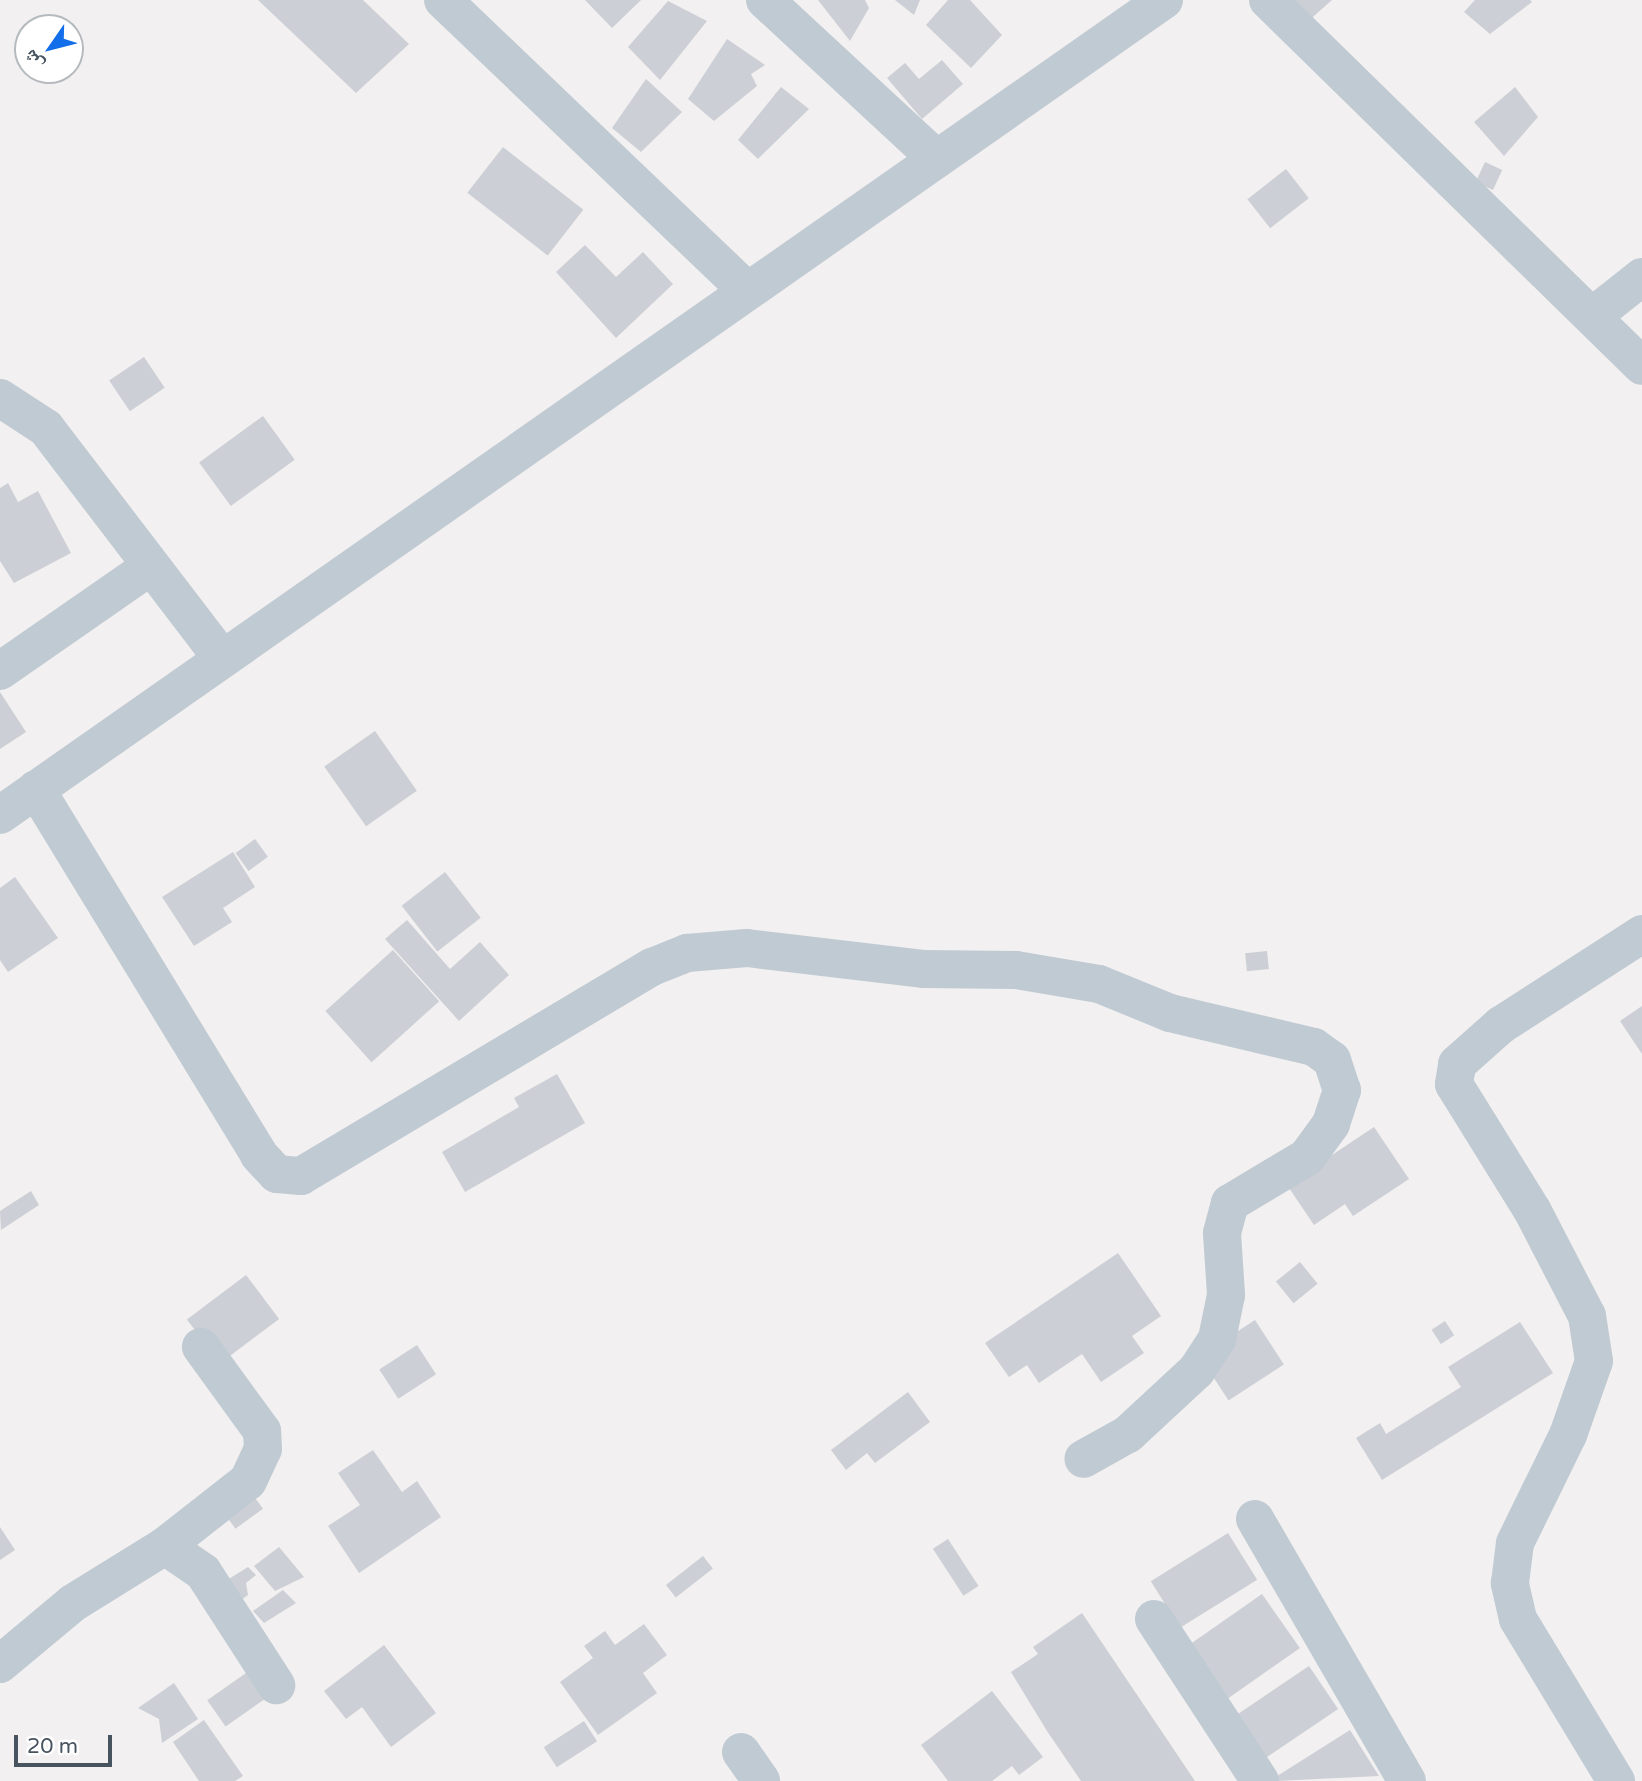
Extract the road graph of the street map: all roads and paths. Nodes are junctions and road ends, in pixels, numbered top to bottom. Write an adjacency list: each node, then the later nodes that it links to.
1 (443, 0): 7 (street)
2 (765, 0): 5 (street)
3 (1164, 0): 5 (street)
4 (1268, 0): 8 (street)
5 (937, 159): 7 (street)
6 (1642, 277): 8 (street)
7 (746, 290): 12 (street)
8 (1594, 315): 9 (street)
9 (1642, 366)
10 (0, 398): 11 (street)
11 (151, 566): 12 (street); 13 (street)
12 (222, 658): 14 (street)
13 (0, 671)
14 (36, 789): 15 (street); 18 (street)
15 (0, 815)
16 (1642, 934): 26 (street)
17 (201, 1348): 20 (street)
18 (1083, 1459)
19 (1255, 1519): 25 (street)
20 (165, 1546): 22 (street); 23 (street)
21 (1154, 1619): 24 (street)
22 (0, 1664)
23 (275, 1685)
24 (1259, 1781)
25 (1407, 1781)
26 (1616, 1781)

